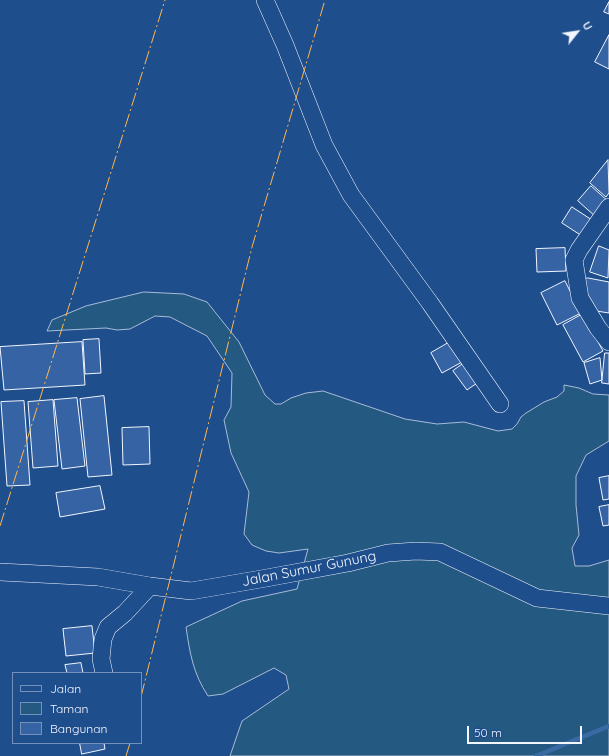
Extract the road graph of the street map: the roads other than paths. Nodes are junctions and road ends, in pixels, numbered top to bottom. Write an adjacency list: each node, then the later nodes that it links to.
1 (265, 0): 4 (street)
2 (609, 207): 3 (street)
3 (609, 342)
4 (500, 404)
5 (0, 572): 6 (street, Jalan Sumur Gunung)
6 (150, 586): 7 (street, Jalan Sumur Gunung); 8 (street)
7 (609, 606)
8 (104, 672)

